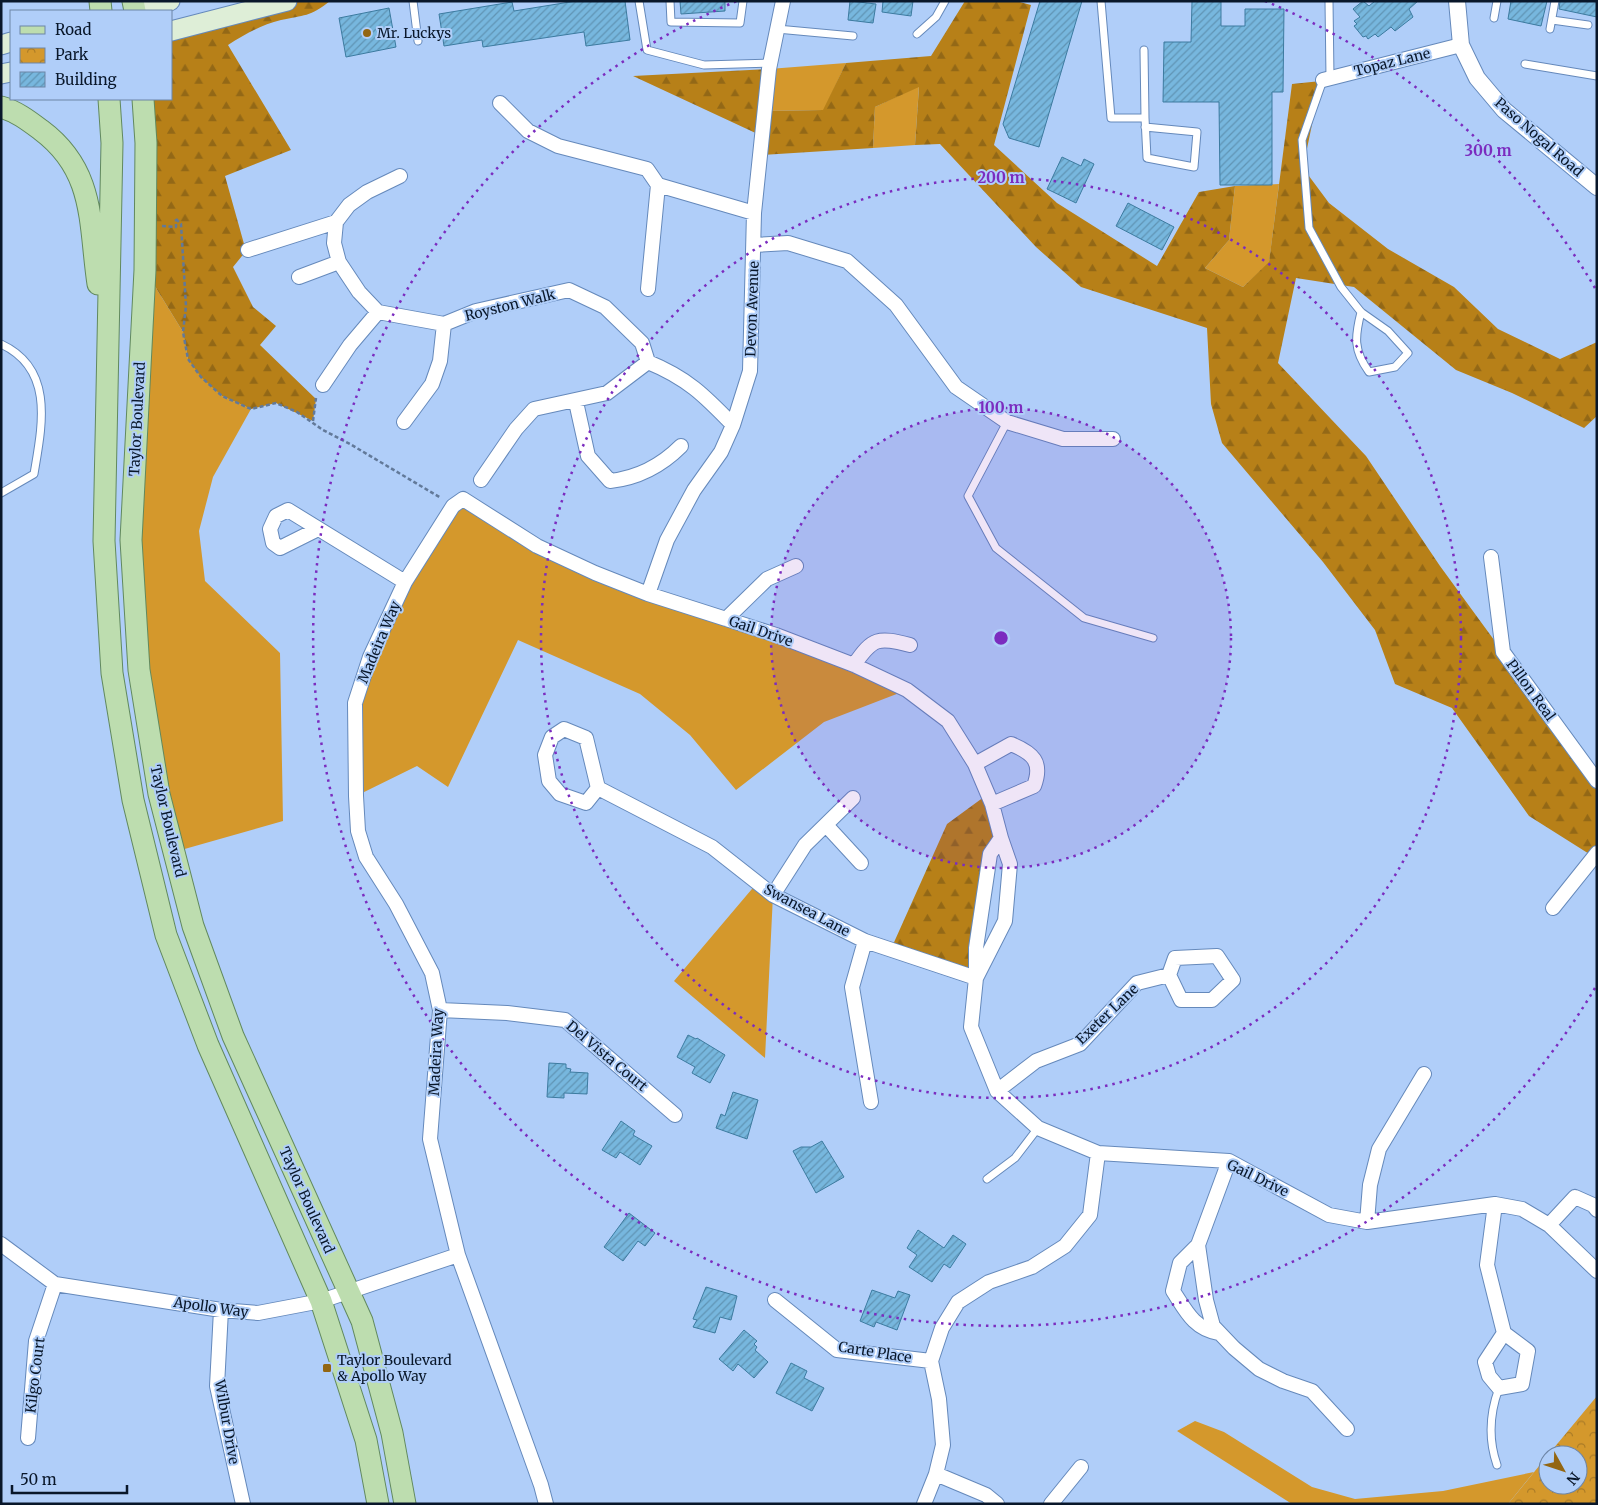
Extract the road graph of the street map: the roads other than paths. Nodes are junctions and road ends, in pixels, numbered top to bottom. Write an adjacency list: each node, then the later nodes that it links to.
1 (170, 1): 14 (main road)
2 (287, 1): 20 (main road)
3 (413, 1): 23 (lane)
4 (639, 1): 26 (lane)
5 (670, 1): 6 (lane)
6 (743, 1)
7 (782, 1): 18 (street, Devon Avenue)
8 (945, 1): 21 (lane)
9 (1101, 1): 34 (lane)
10 (1329, 1): 29 (lane)
11 (1457, 1): 24 (street, Paso Nogal Road)
12 (1497, 1): 15 (lane)
13 (1555, 1): 16 (lane)
14 (138, 10)
15 (1494, 18)
16 (1552, 20): 17 (lane); 19 (lane)
17 (1588, 25)
18 (777, 29): 22 (lane); 26 (street, Devon Avenue)
19 (1550, 29)
20 (172, 31)
21 (917, 34)
22 (853, 36)
23 (418, 41)
24 (1461, 45): 29 (street, Topaz Lane); 38 (street, Paso Nogal Road)
25 (1144, 50): 34 (lane)
26 (770, 64): 39 (street, Devon Avenue)
27 (1525, 64): 28 (lane)
28 (1597, 76)
29 (1326, 79): 47 (lane)
30 (109, 100): 50 (main road, Taylor Boulevard)
31 (143, 100): 103 (main road, Taylor Boulevard)
32 (500, 103): 37 (street)
33 (1, 107): 50 (main road)
34 (1145, 118): 35 (lane)
35 (1145, 127): 35 (lane)
36 (400, 176): 40 (street)
37 (658, 185): 39 (street); 45 (street)
38 (1597, 187)
39 (754, 213): 41 (street, Devon Avenue)
40 (336, 222): 42 (street); 43 (street)
41 (754, 245): 55 (street); 56 (street, Devon Avenue)
42 (248, 250)
43 (339, 262): 44 (street); 46 (street)
44 (299, 277)
45 (648, 289)
46 (378, 312): 48 (street); 52 (street)
47 (1361, 312): 47 (lane)
48 (444, 324): 51 (street, Royston Walk); 54 (street)
49 (1, 344): 60 (lane)
50 (108, 352): 105 (main road, Taylor Boulevard)
51 (648, 362): 53 (street); 56 (street)
52 (323, 385)
53 (576, 402): 58 (street); 59 (street)
54 (404, 422)
55 (1007, 422): 57 (street); 68 (lane)
56 (733, 425): 66 (street, Devon Avenue)
57 (1113, 439)
58 (681, 446)
59 (481, 480)
60 (1, 493)
61 (453, 506): 65 (street, Madeira Way); 66 (street, Gail Drive)
62 (318, 528): 65 (street)
63 (1491, 557): 72 (street, Pillon Real)
64 (796, 566): 67 (street)
65 (405, 582): 85 (street, Madeira Way)
66 (648, 594): 67 (street, Gail Drive)
67 (726, 619): 70 (street, Gail Drive)
68 (1153, 638)
69 (910, 645): 70 (street)
70 (854, 665): 71 (street, Gail Drive)
71 (975, 764): 75 (street, Gail Drive); 75 (street)
72 (1597, 781)
73 (598, 788): 73 (street); 80 (street, Swansea Lane)
74 (854, 798): 76 (street)
75 (992, 804): 77 (street, Gail Drive)
76 (826, 825): 79 (street); 80 (street)
77 (1002, 838): 84 (street, Gail Drive); 84 (street, Gail Drive)
78 (1597, 853): 81 (street)
79 (862, 863)
80 (773, 895): 82 (street, Swansea Lane)
81 (1553, 908)
82 (865, 940): 84 (street, Swansea Lane); 88 (street)
83 (1169, 975): 83 (street); 87 (street, Exeter Lane)
84 (976, 978): 87 (street, Gail Drive)
85 (440, 1010): 89 (street, Del Vista Court); 100 (street, Madeira Way)
86 (1424, 1074): 96 (street)
87 (998, 1091): 90 (street, Gail Drive)
88 (871, 1102)
89 (675, 1115)
90 (1038, 1128): 91 (street, Gail Drive); 93 (lane)
91 (1098, 1153): 92 (street, Gail Drive); 109 (street)
92 (1229, 1161): 96 (street, Gail Drive); 99 (street)
93 (986, 1179)
94 (1495, 1204): 96 (street, Gail Drive); 97 (street, Gail Drive); 108 (street)
95 (1597, 1210): 97 (street)
96 (1367, 1222)
97 (1549, 1225): 101 (street, Gail Drive)
98 (1, 1244): 102 (street, Apollo Way)
99 (1198, 1245): 107 (street); 107 (street)
100 (458, 1255): 103 (street, Apollo Way); 119 (street, Madeira Way)
101 (1597, 1271)
102 (55, 1284): 106 (street, Apollo Way); 112 (street, Kilgo Court)
103 (348, 1291): 105 (street, Apollo Way); 118 (main road, Taylor Boulevard)
104 (775, 1300): 109 (street, Carte Place)
105 (321, 1301): 106 (street, Apollo Way); 117 (main road, Taylor Boulevard)
106 (221, 1310): 116 (street, Wilbur Drive)
107 (1219, 1332): 111 (street)
108 (1504, 1333): 110 (street); 110 (street)
109 (931, 1361): 115 (street)
110 (1499, 1388): 113 (lane)
111 (1347, 1429)
112 (28, 1438)
113 (1497, 1465)
114 (1081, 1467): 122 (street)
115 (936, 1474): 120 (street); 121 (street)
116 (243, 1504)
117 (378, 1504)
118 (405, 1504)
119 (546, 1504)
120 (924, 1504)
121 (998, 1504)
122 (1052, 1504)

